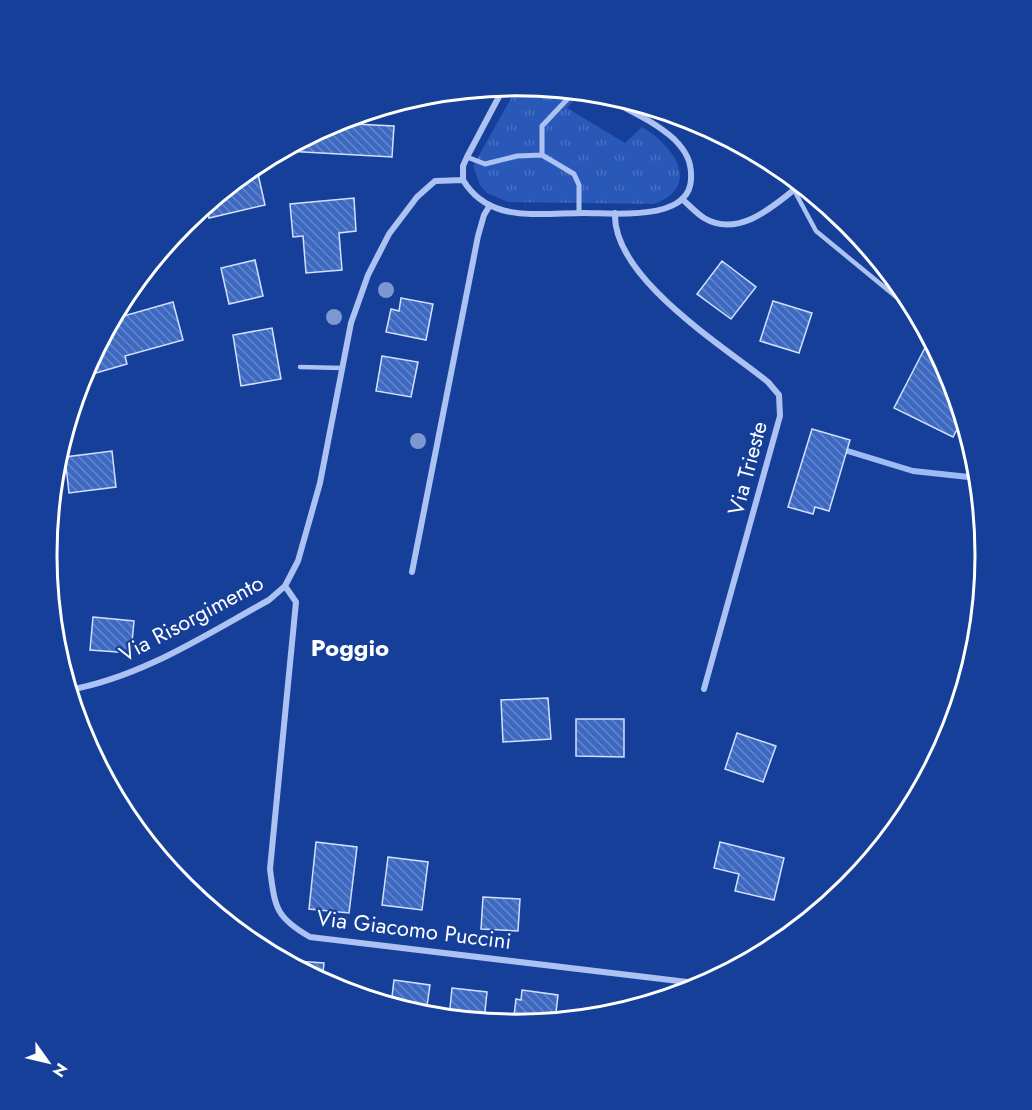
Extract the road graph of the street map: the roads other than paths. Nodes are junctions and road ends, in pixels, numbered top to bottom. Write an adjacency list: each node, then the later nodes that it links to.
1 (499, 97): 5 (street)
2 (567, 99): 4 (street)
3 (628, 110): 8 (street)
4 (543, 155): 5 (street); 10 (street)
5 (467, 157): 6 (street)
6 (463, 180): 9 (street); 14 (street, Via Risorgimento)
7 (794, 190): 8 (street); 12 (lane)
8 (682, 199): 11 (street)
9 (490, 205): 10 (street); 15 (street)
10 (579, 213): 11 (street)
11 (615, 213): 18 (street, Via Trieste)
12 (895, 296)
13 (300, 367): 14 (lane)
14 (342, 368): 16 (street, Via Risorgimento)
15 (412, 572)
16 (285, 585): 17 (street, Via Risorgimento); 19 (street, Via Giacomo Puccini)
17 (77, 688)
18 (704, 689)
19 (685, 982)

